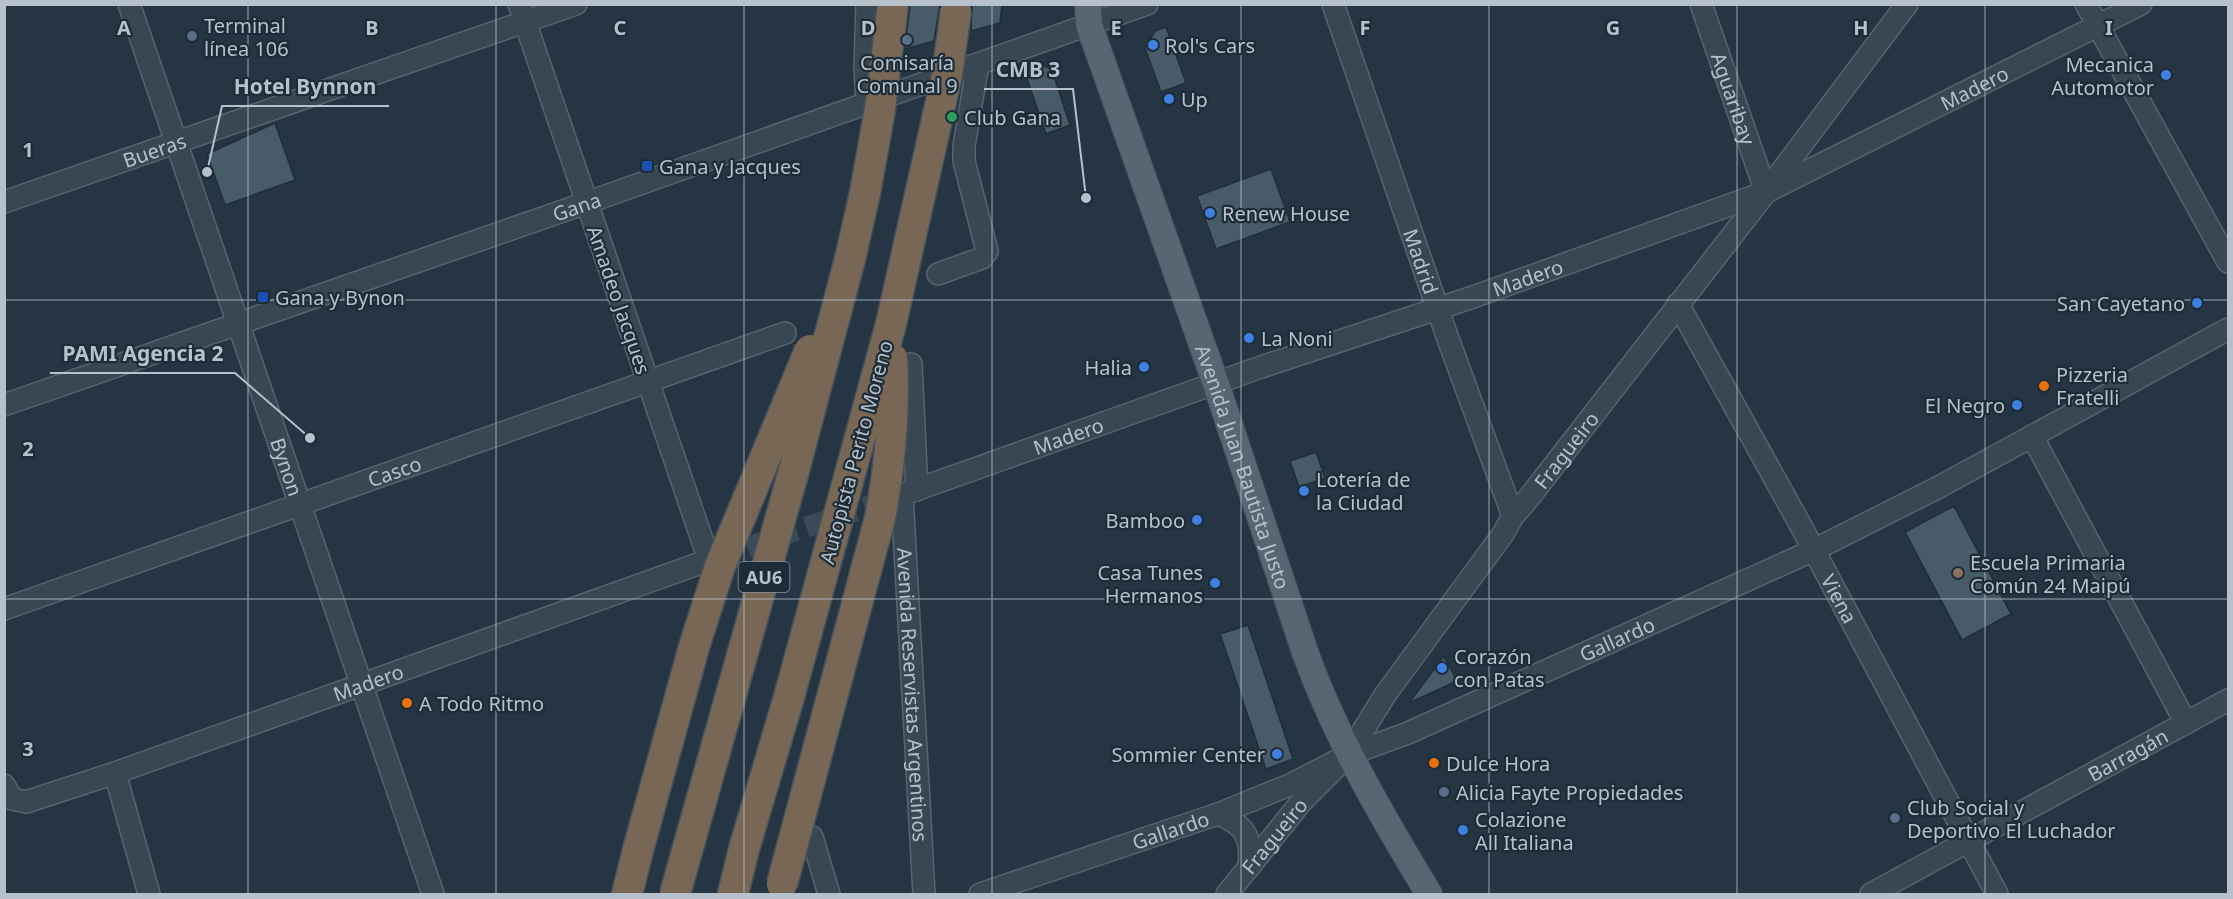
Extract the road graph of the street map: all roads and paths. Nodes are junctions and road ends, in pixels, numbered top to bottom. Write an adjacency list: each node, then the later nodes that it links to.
1 (129, 4): 18 (street, Bynon)
2 (576, 4): 13 (street, Bueras)
3 (867, 4): 17 (street)
4 (893, 4): 22 (highway, AU6, bridge)
5 (1070, 4): 14 (main road, Avenida Juan Bautista Justo)
6 (1147, 4): 14 (street, Gana)
7 (1333, 4): 26 (street, Madrid)
8 (1701, 4): 19 (street, Aguaribay)
9 (1906, 4): 19 (street, Fragueiro)
10 (2086, 4): 15 (street)
11 (2141, 4): 15 (street, Madero)
12 (957, 6): 28 (highway, Autopista Perito Moreno / AU6, bridge)
13 (522, 14): 18 (street, Bueras); 21 (street, Amadeo Jacques)
14 (1088, 15): 16 (street, Gana); 33 (main road, Avenida Juan Bautista Justo)
15 (2098, 26): 19 (street, Madero); 23 (street)
16 (978, 63): 17 (street, Gana); 24 (street)
17 (867, 102): 21 (street, Gana)
18 (176, 142): 20 (street, Bueras); 27 (street, Bynon)
19 (1766, 192): 25 (street, Fragueiro); 26 (street, Madero)
20 (4, 202)
21 (586, 203): 27 (street, Gana); 32 (street, Amadeo Jacques)
22 (850, 259): 55 (highway, bridge); 56 (highway, AU6, bridge)
23 (2229, 262)
24 (938, 274)
25 (1678, 304): 38 (street, Fragueiro); 39 (street, Viena)
26 (1438, 309): 33 (street, Madero); 38 (street, Madrid)
27 (238, 324): 34 (street, Gana); 37 (street, Bynon)
28 (891, 324): 52 (highway, bridge); 57 (highway, Autopista Perito Moreno / AU6, bridge)
29 (2229, 329): 35 (street, Gallardo)
30 (785, 333): 32 (street, Casco)
31 (911, 364): 36 (street, Avenida Reservistas Argentinos)
32 (648, 383): 37 (street, Casco); 40 (street, Amadeo Jacques)
33 (1216, 384): 36 (street, Madero); 45 (main road, Avenida Juan Bautista Justo)
34 (4, 405)
35 (2032, 436): 39 (street, Gallardo); 44 (street)
36 (904, 494): 59 (street, Avenida Reservistas Argentinos)
37 (299, 504): 41 (street, Casco); 42 (street, Bynon)
38 (1513, 516): 45 (street, Fragueiro)
39 (1814, 550): 45 (street, Gallardo); 50 (street, Viena)
40 (709, 560): 42 (street, Madero)
41 (4, 609)
42 (361, 685): 46 (street, Madero); 54 (street, Bynon)
43 (2229, 700): 44 (street, Barragán)
44 (2186, 723): 50 (street, Barragán)
45 (1348, 755): 48 (street, Gallardo); 51 (street, Fragueiro); 62 (main road, Avenida Juan Bautista Justo)
46 (116, 772): 47 (street, Madero); 53 (street)
47 (12, 799)
48 (1218, 814): 51 (street); 60 (street, Gallardo)
49 (812, 837): 58 (street)
50 (1970, 842): 63 (street, Barragán); 64 (street, Viena)
51 (1249, 867): 61 (street, Fragueiro)
52 (781, 889)
53 (149, 894)
54 (433, 894)
55 (627, 894)
56 (675, 894)
57 (733, 894)
58 (829, 894)
59 (924, 894)
60 (980, 894)
61 (1227, 894)
62 (1429, 894)
63 (1871, 894)
64 (1997, 894)

